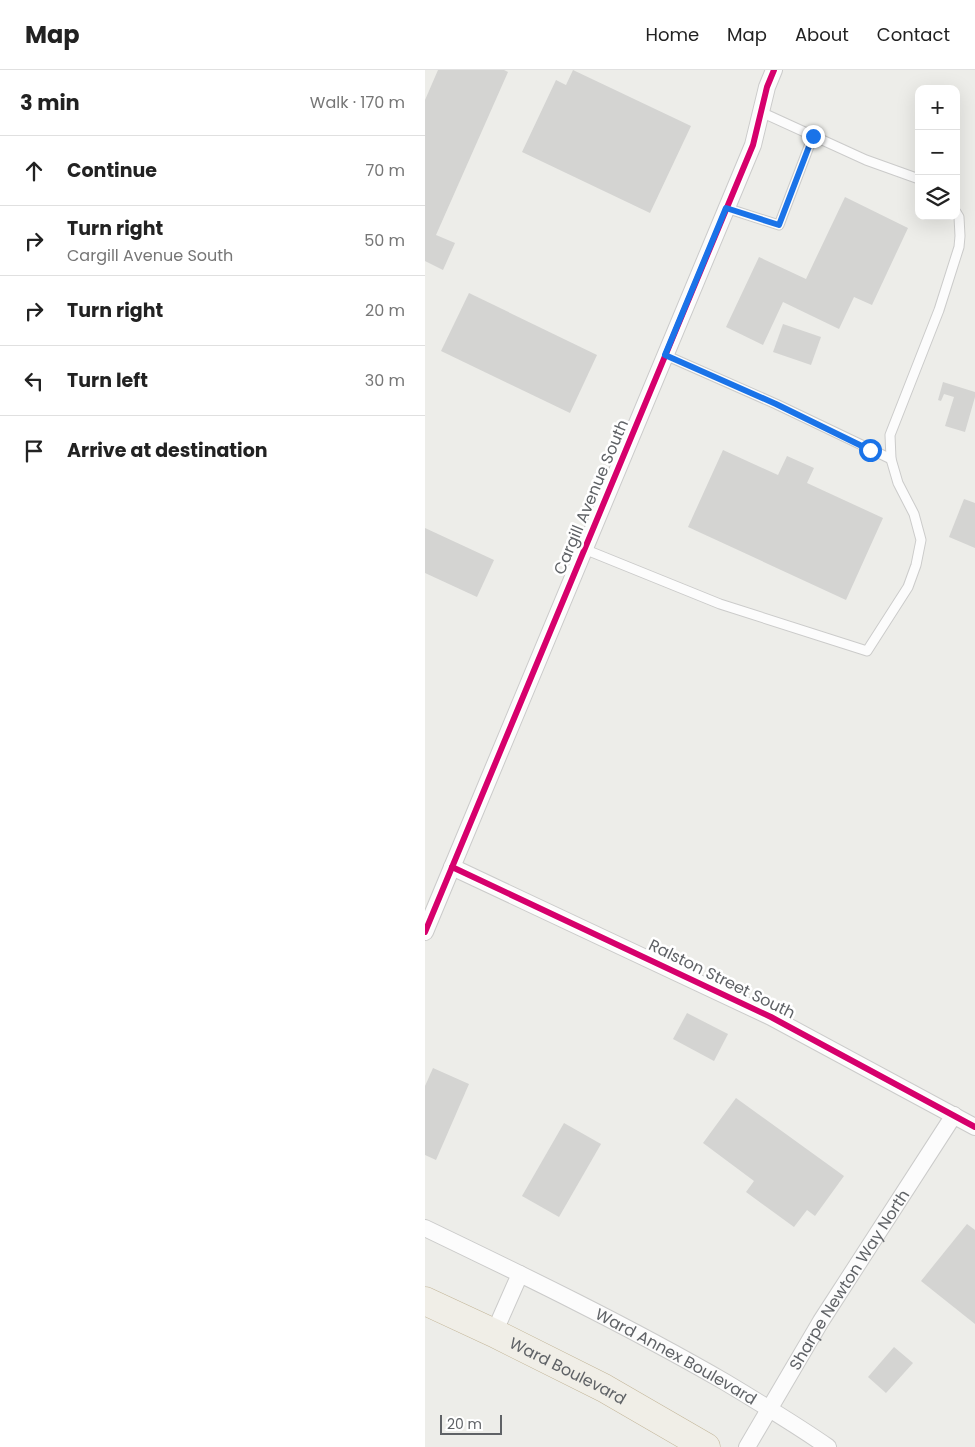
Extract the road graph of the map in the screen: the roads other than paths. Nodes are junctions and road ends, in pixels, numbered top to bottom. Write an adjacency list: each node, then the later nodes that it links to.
1 (774, 70): 2 (street, Cargill Avenue South)
2 (761, 112): 3 (lane); 5 (street, Cargill Avenue South)
3 (813, 136): 4 (lane); 5 (lane)
4 (915, 178)
5 (726, 208): 7 (street, Cargill Avenue South)
6 (959, 220): 8 (lane)
7 (665, 355): 8 (lane); 9 (street, Cargill Avenue South)
8 (891, 459): 9 (lane)
9 (584, 549): 10 (street, Cargill Avenue South)
10 (452, 867): 11 (street, Cargill Avenue South); 12 (street, Ralston Street South)
11 (425, 932)
12 (954, 1115): 13 (street, Ralston Street South); 18 (street, Sharpe Newton Way North)
13 (975, 1127)
14 (425, 1228): 15 (street)
15 (521, 1274): 17 (street); 18 (street, Ward Annex Boulevard)
16 (425, 1301): 17 (highway, Ward Boulevard)
17 (494, 1333): 19 (highway, Ward Boulevard)
18 (770, 1409): 20 (street, Sharpe Newton Way North); 21 (street, Ward Annex Boulevard)
19 (706, 1447)
20 (747, 1447)
21 (827, 1447)

